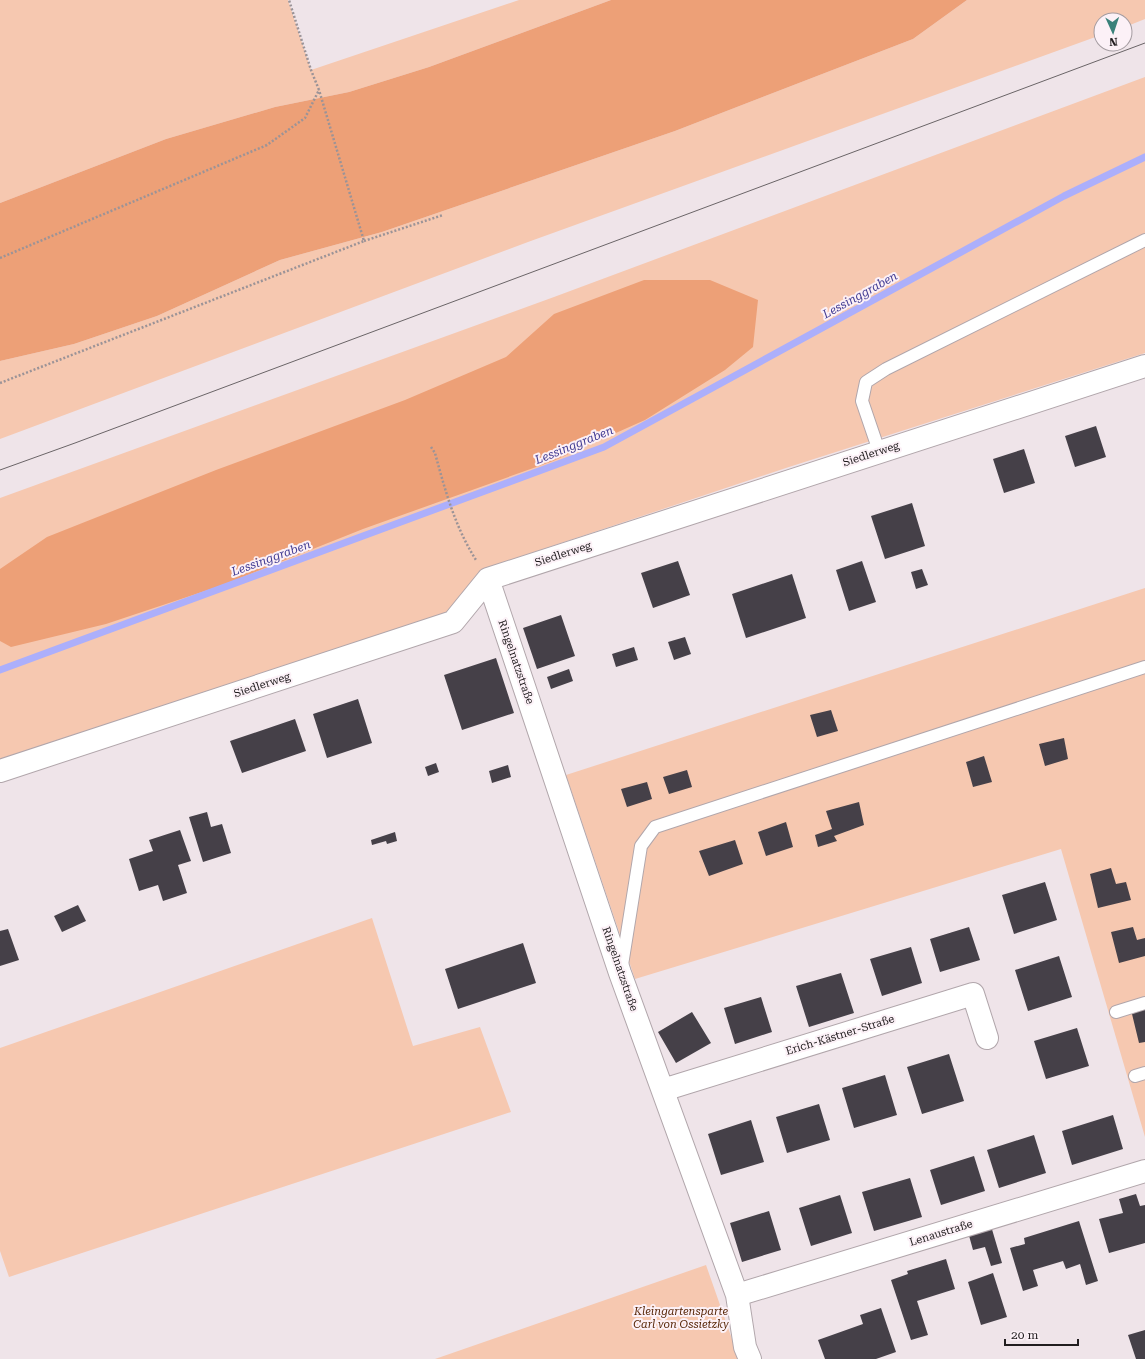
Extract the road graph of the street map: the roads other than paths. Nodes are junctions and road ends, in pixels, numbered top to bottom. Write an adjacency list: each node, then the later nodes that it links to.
1 (1145, 240): 3 (lane)
2 (1145, 366): 3 (street, Siedlerweg)
3 (878, 452): 4 (street, Siedlerweg)
4 (488, 579): 6 (street, Siedlerweg); 7 (street, Ringelnatzstraße)
5 (1145, 668): 7 (lane)
6 (0, 771)
7 (620, 973): 11 (street, Ringelnatzstraße)
8 (1145, 1003): 9 (lane)
9 (1116, 1012)
10 (987, 1038): 11 (street, Erich-Kästner-Straße)
11 (663, 1090): 13 (street, Ringelnatzstraße)
12 (1145, 1171): 13 (street, Lenaustraße)
13 (737, 1295): 14 (street, Ringelnatzstraße)
14 (750, 1359)

